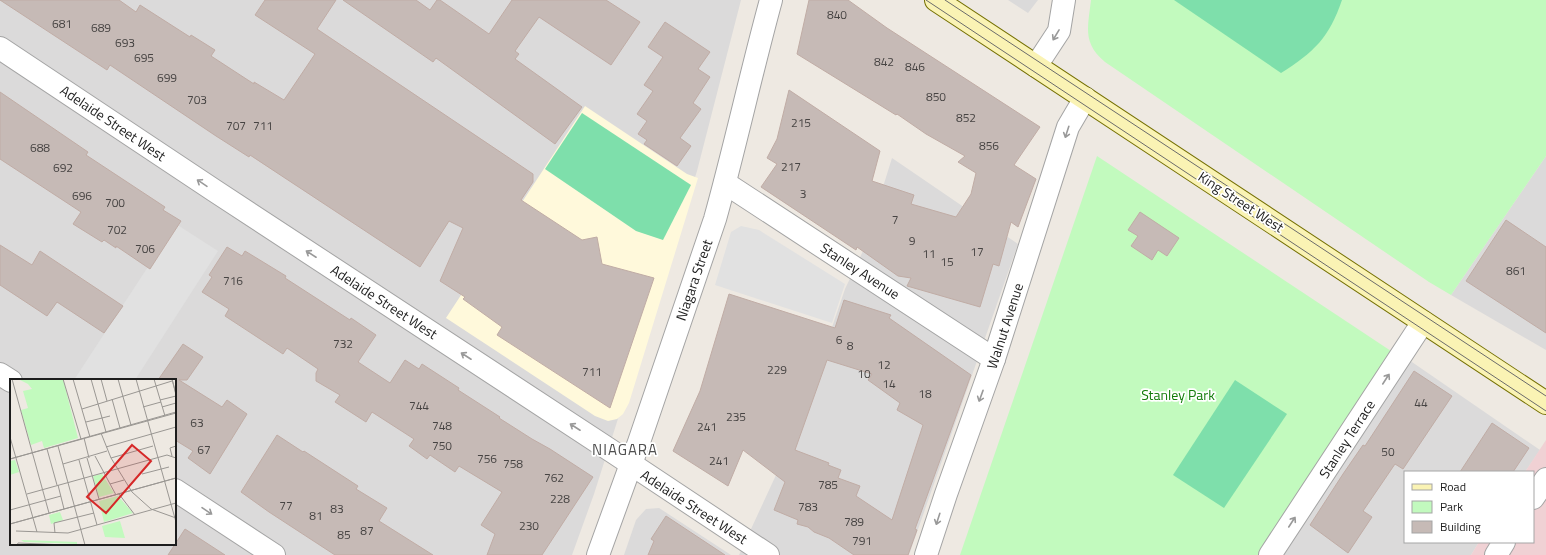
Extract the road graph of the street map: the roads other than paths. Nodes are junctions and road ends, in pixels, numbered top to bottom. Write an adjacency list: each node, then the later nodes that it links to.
1 (771, 0): 7 (street, Niagara Street)
2 (936, 0): 5 (main road, King Street West)
3 (1064, 0): 5 (street, one-way to 5)
4 (0, 48): 13 (street, Adelaide Street West, one-way to 4)
5 (1036, 66): 6 (main road, King Street West)
6 (1085, 98): 8 (main road, King Street West); 9 (street, Walnut Avenue, one-way to 9)
7 (725, 183): 9 (street, Stanley Avenue); 13 (street, Niagara Street)
8 (1423, 322): 12 (main road, King Street West); 22 (street, Stanley Terrace, one-way to 8)
9 (994, 359): 21 (street, Walnut Avenue, one-way to 21)
10 (0, 374): 11 (street)
11 (10, 380)
12 (1546, 403)
13 (631, 465): 19 (street, Niagara Street); 20 (street, Adelaide Street West)
14 (1546, 479): 16 (street)
15 (176, 491): 18 (street, one-way to 18)
16 (1534, 497)
17 (1503, 543): 23 (street)
18 (274, 555)
19 (598, 555)
20 (768, 555)
21 (926, 555)
22 (1270, 555)
23 (1496, 555)

